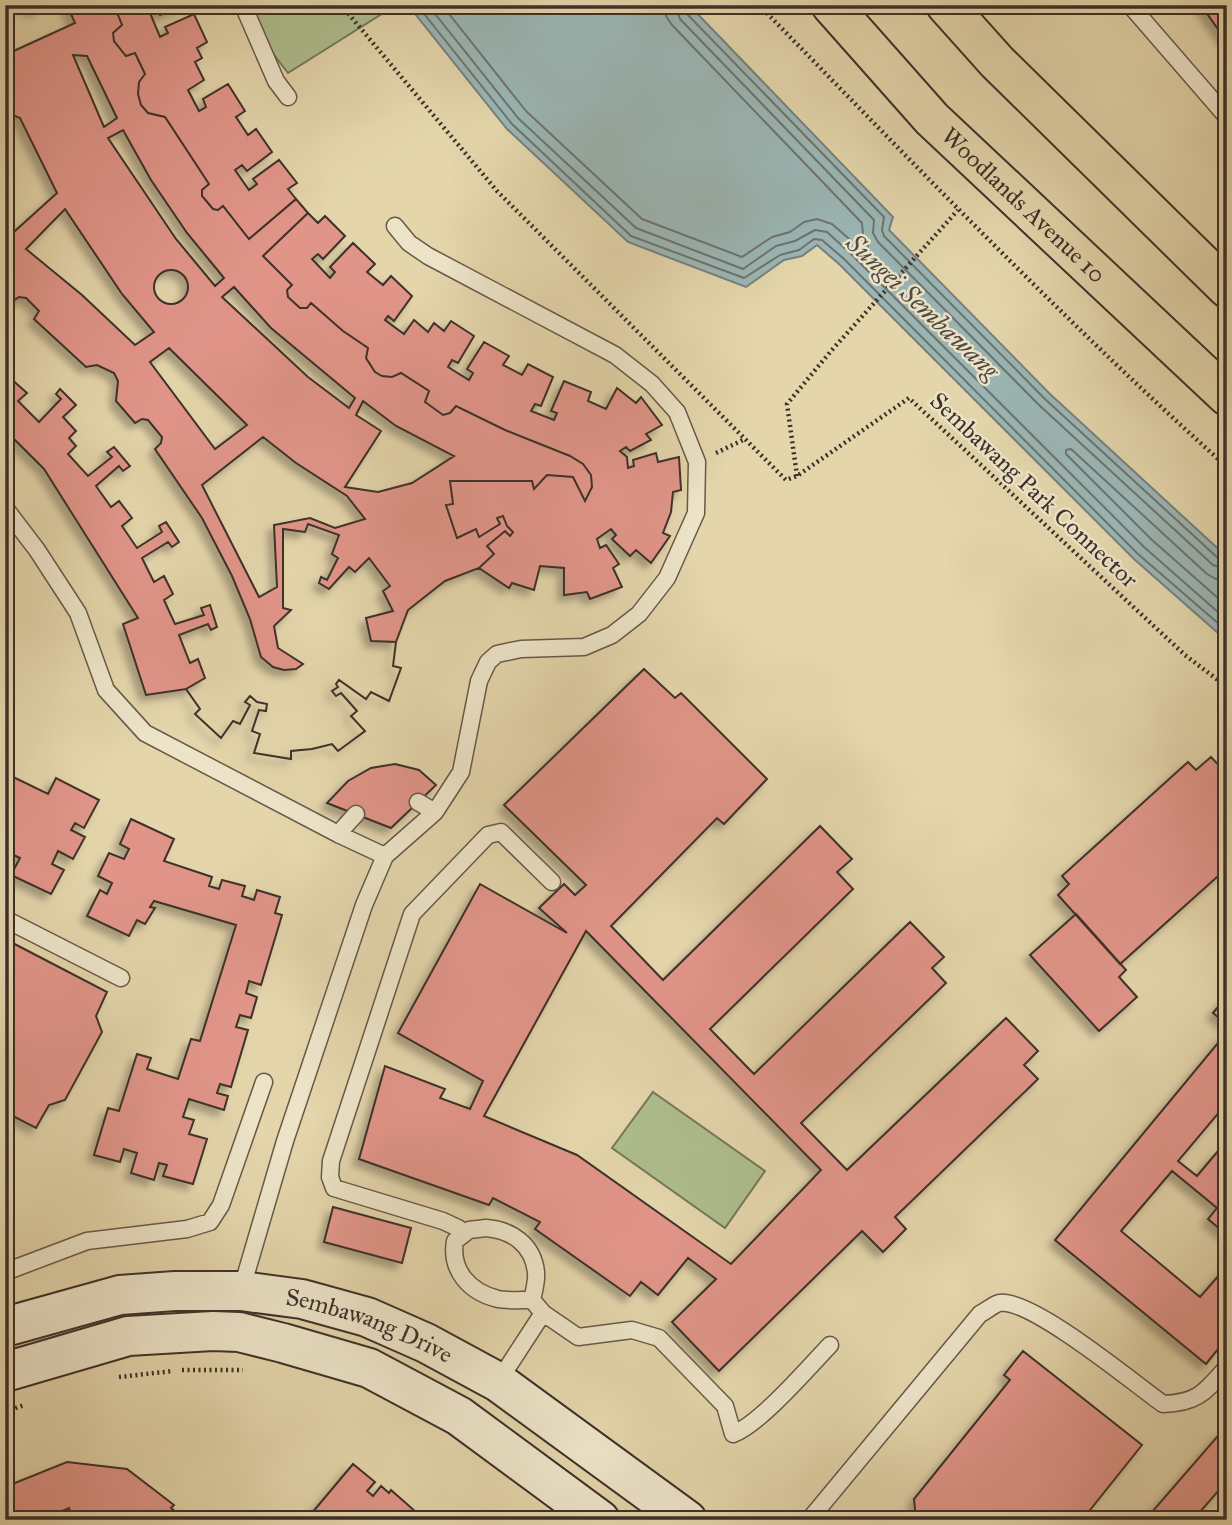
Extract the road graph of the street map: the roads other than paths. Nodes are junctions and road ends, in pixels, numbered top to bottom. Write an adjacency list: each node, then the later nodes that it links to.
1 (243, 5): 5 (lane)
2 (831, 5): 9 (main road, Woodlands Avenue 10)
3 (946, 5): 8 (main road)
4 (1130, 5): 6 (lane)
5 (288, 97)
6 (1227, 117)
7 (395, 226): 12 (lane)
8 (1227, 288)
9 (1227, 396)
10 (5, 508): 14 (lane)
11 (418, 802): 12 (lane)
12 (435, 812): 15 (lane)
13 (356, 814): 14 (lane)
14 (340, 835): 15 (lane)
15 (385, 856): 22 (lane)
16 (552, 882): 20 (lane)
17 (5, 919): 18 (lane)
18 (121, 978)
19 (264, 1082): 21 (lane)
20 (464, 1234): 23 (lane); 23 (lane)
21 (5, 1272)
22 (241, 1291): 24 (main road, Sembawang Drive); 28 (main road, Sembawang Drive)
23 (537, 1307): 25 (lane); 28 (lane)
24 (5, 1327)
25 (830, 1345)
26 (1227, 1367): 31 (lane)
27 (5, 1372): 29 (main road, Sembawang Drive)
28 (498, 1382): 30 (main road, Sembawang Drive)
29 (600, 1520)
30 (687, 1520)
31 (809, 1520)

